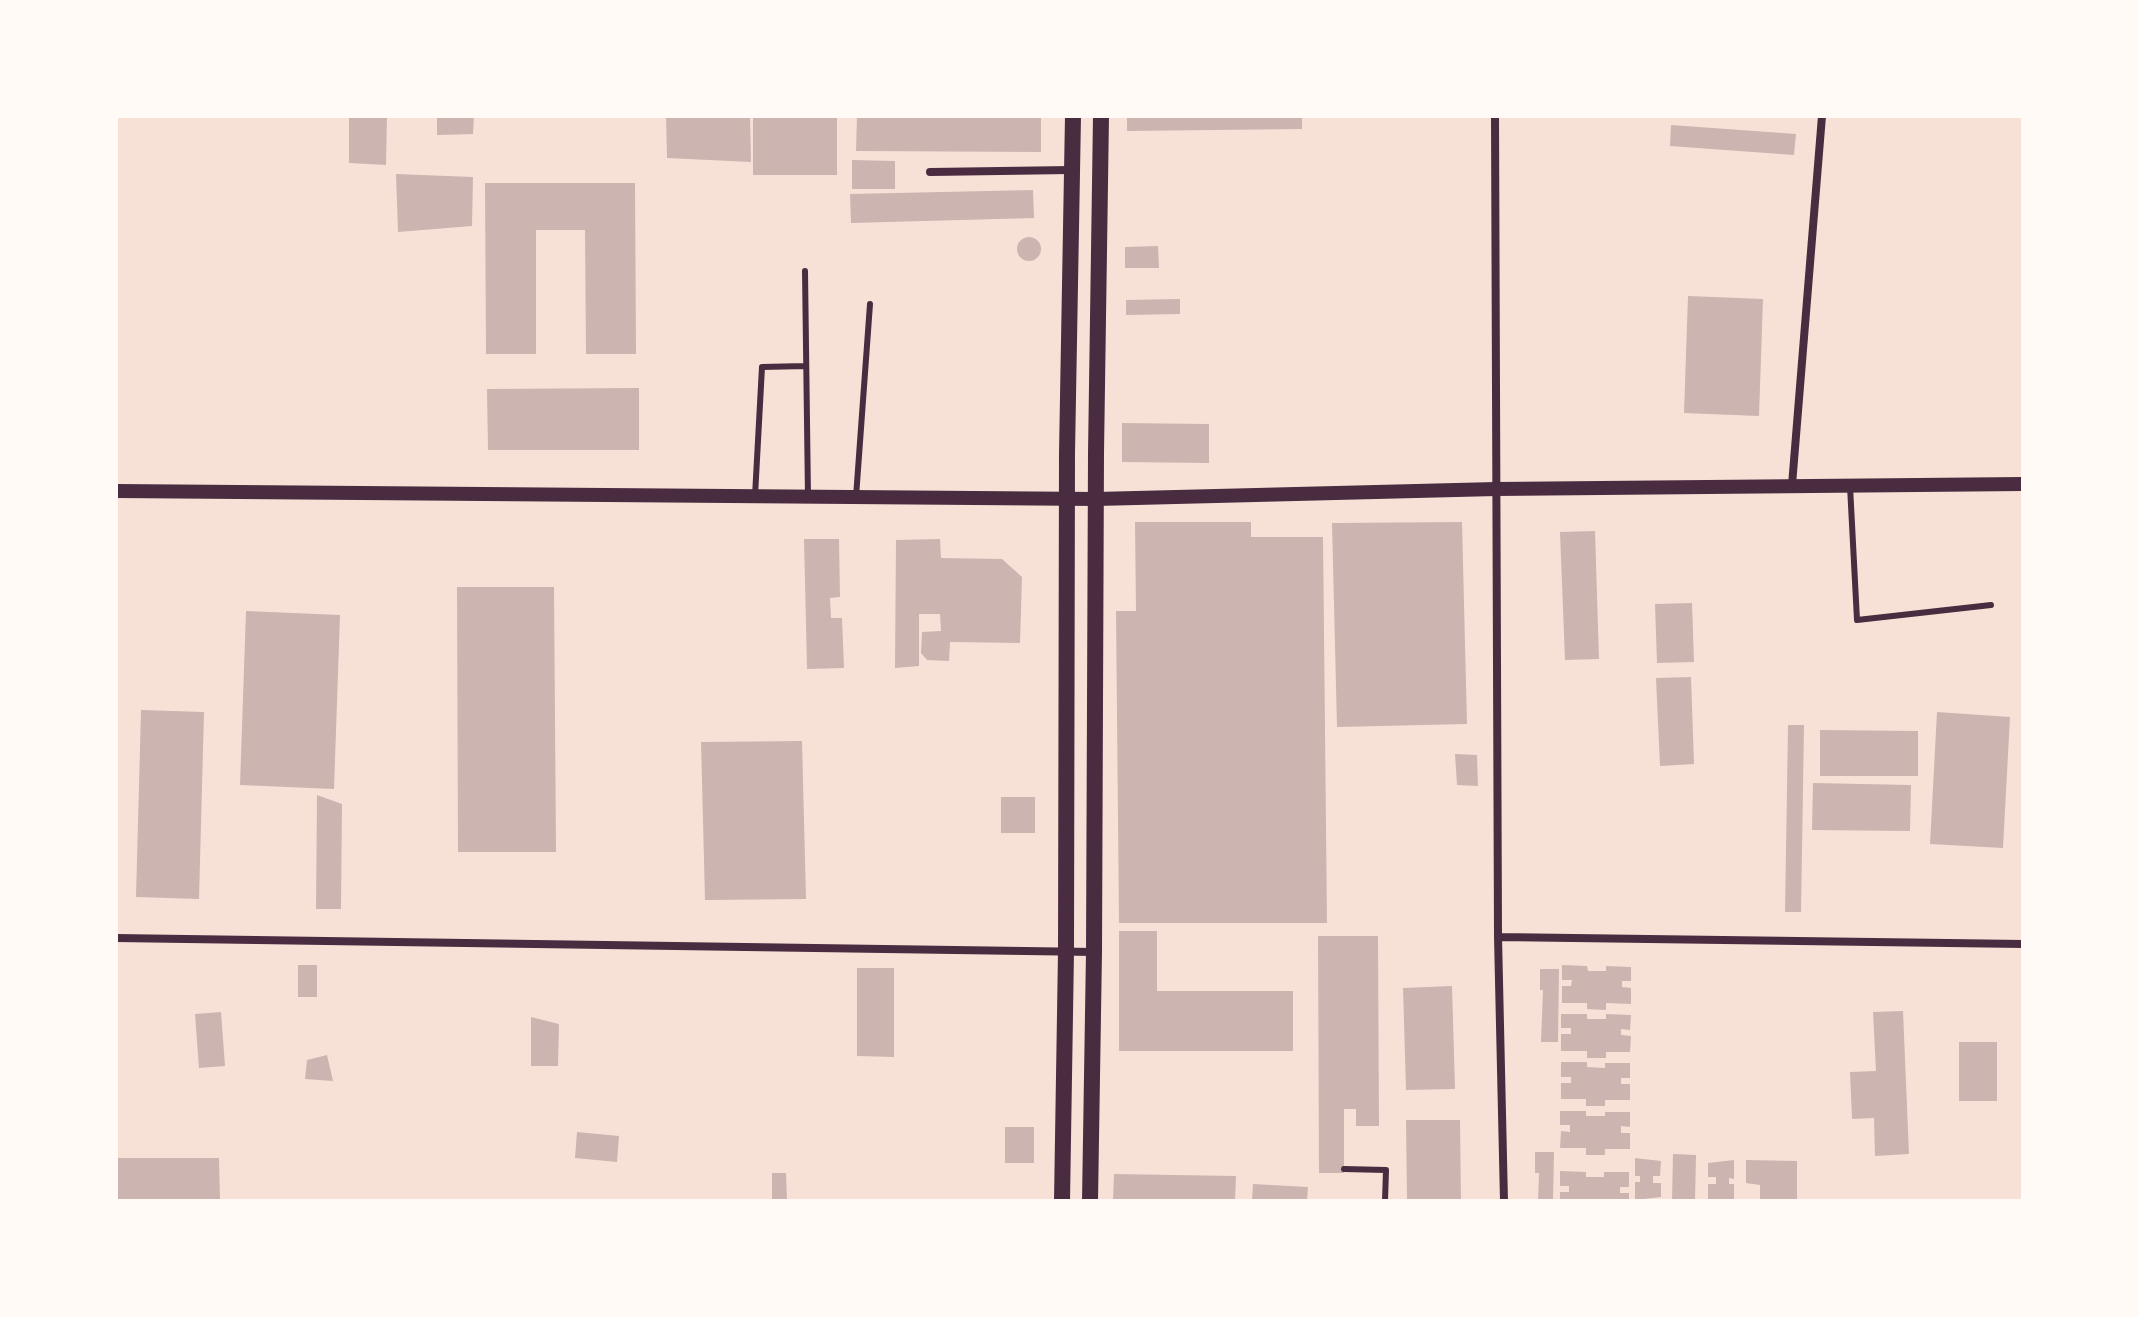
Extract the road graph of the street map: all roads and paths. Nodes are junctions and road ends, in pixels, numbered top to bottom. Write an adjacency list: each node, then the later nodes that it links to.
1 (1073, 116): 5 (main road)
2 (1101, 116): 19 (main road)
3 (1495, 116): 13 (street)
4 (1822, 116): 11 (street)
5 (1071, 170): 6 (street); 18 (main road)
6 (930, 172)
7 (805, 271): 9 (lane)
8 (870, 304): 17 (lane)
9 (806, 366): 15 (lane); 16 (lane)
10 (2023, 484): 12 (street)
11 (1792, 485): 12 (street); 13 (street)
12 (1850, 486): 20 (lane)
13 (1496, 489): 19 (street); 21 (street)
14 (116, 491): 15 (street)
15 (755, 496): 16 (street)
16 (808, 497): 17 (street)
17 (856, 497): 18 (street)
18 (1068, 498): 19 (street); 24 (main road)
19 (1096, 499): 25 (main road)
20 (1991, 605)
21 (1498, 937): 23 (street); 30 (street)
22 (116, 938): 24 (street)
23 (2023, 944)
24 (1066, 952): 25 (street); 27 (main road)
25 (1094, 952): 28 (main road)
26 (1344, 1169): 29 (lane)
27 (1062, 1201)
28 (1090, 1201)
29 (1385, 1201)
30 (1504, 1201)

